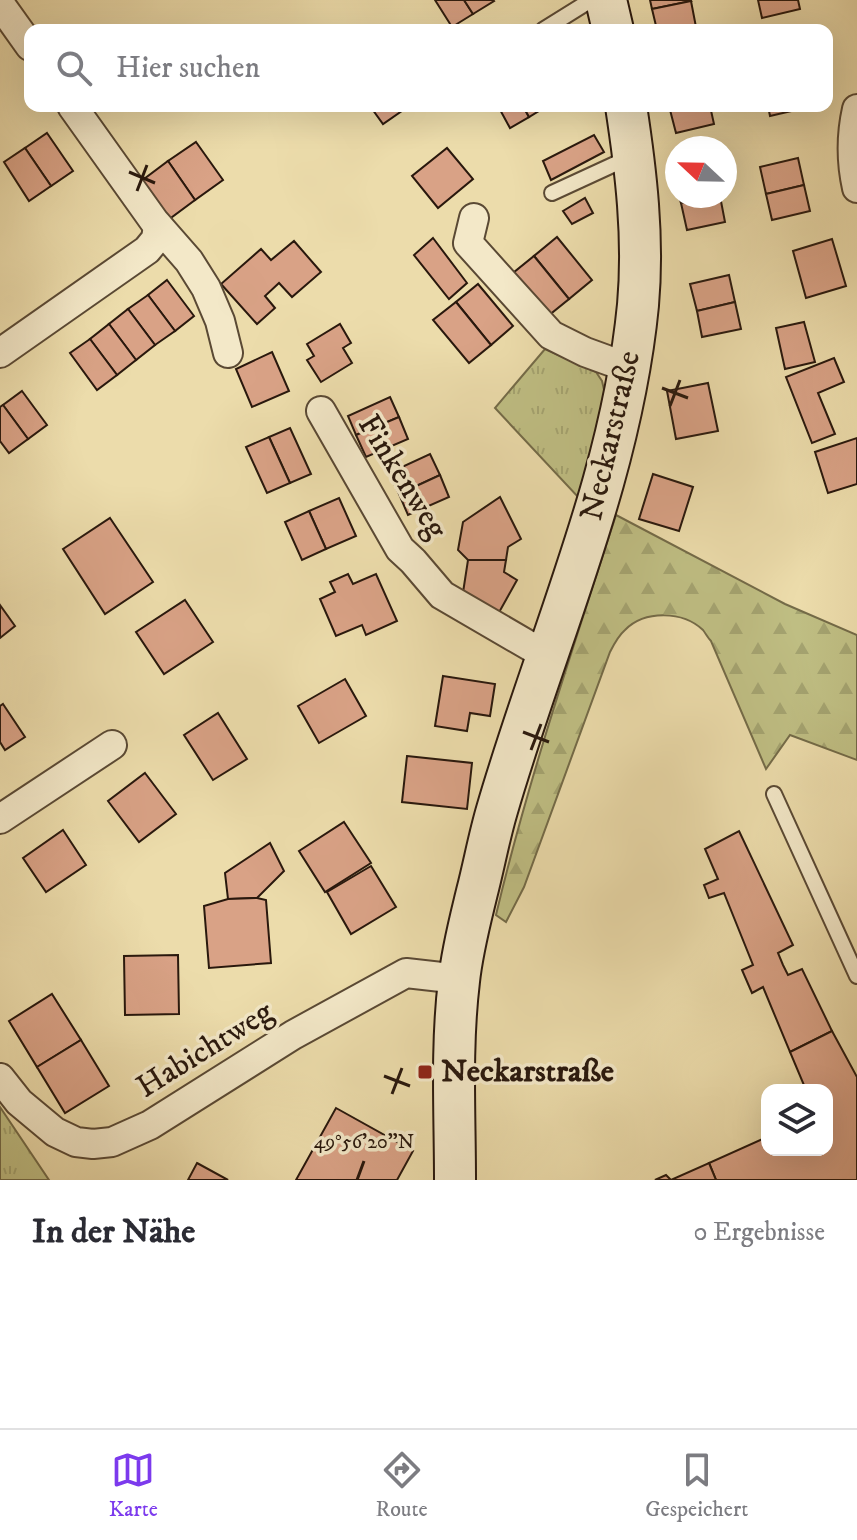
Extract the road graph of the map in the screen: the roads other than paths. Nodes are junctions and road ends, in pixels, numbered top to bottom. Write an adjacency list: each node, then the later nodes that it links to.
1 (591, 0): 4 (lane)
2 (606, 0): 5 (street)
3 (0, 4): 6 (street)
4 (553, 24)
5 (612, 24)
6 (24, 38)
7 (857, 109): 11 (street)
8 (76, 112): 14 (street)
9 (627, 112): 10 (street, Neckarstraße)
10 (634, 156): 12 (lane); 17 (street, Neckarstraße)
11 (857, 188)
12 (552, 193)
13 (474, 218): 17 (street)
14 (158, 226): 15 (street); 16 (street)
15 (0, 353)
16 (228, 353)
17 (629, 368): 19 (street, Neckarstraße)
18 (321, 411): 19 (street, Finkenweg)
19 (547, 656): 24 (street, Neckarstraße)
20 (112, 745): 22 (street)
21 (774, 794): 23 (lane)
22 (0, 819)
23 (857, 976)
24 (459, 979): 25 (street, Habichtweg); 26 (street, Neckarstraße)
25 (0, 1078)
26 (455, 1180)

